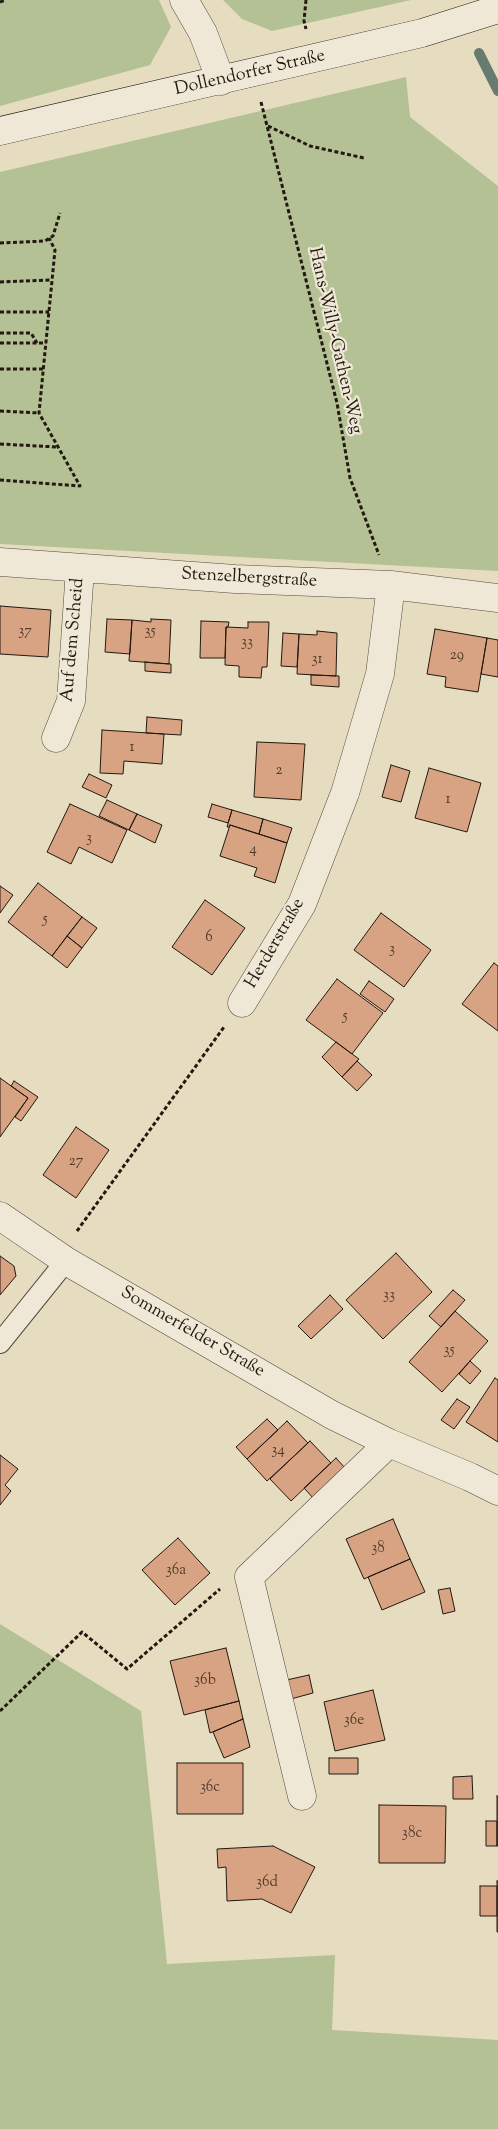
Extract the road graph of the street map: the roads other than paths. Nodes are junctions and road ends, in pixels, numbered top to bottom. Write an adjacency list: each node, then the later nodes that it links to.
1 (184, 0): 3 (street)
2 (498, 10): 3 (street, Dollendorfer Straße)
3 (221, 80): 4 (street, Dollendorfer Straße)
4 (0, 131)
5 (0, 562): 6 (street, Stenzelbergstraße)
6 (80, 569): 7 (street, Stenzelbergstraße); 9 (street, Auf dem Scheid)
7 (391, 585): 8 (street, Stenzelbergstraße); 10 (street, Herderstraße)
8 (498, 598)
9 (56, 738)
10 (242, 1002)
11 (0, 1216): 12 (street, Sommerfelder Straße)
12 (62, 1258): 13 (lane); 14 (street, Sommerfelder Straße)
13 (0, 1343)
14 (389, 1443): 15 (street, Sommerfelder Straße); 16 (street)
15 (498, 1491)
16 (302, 1796)

